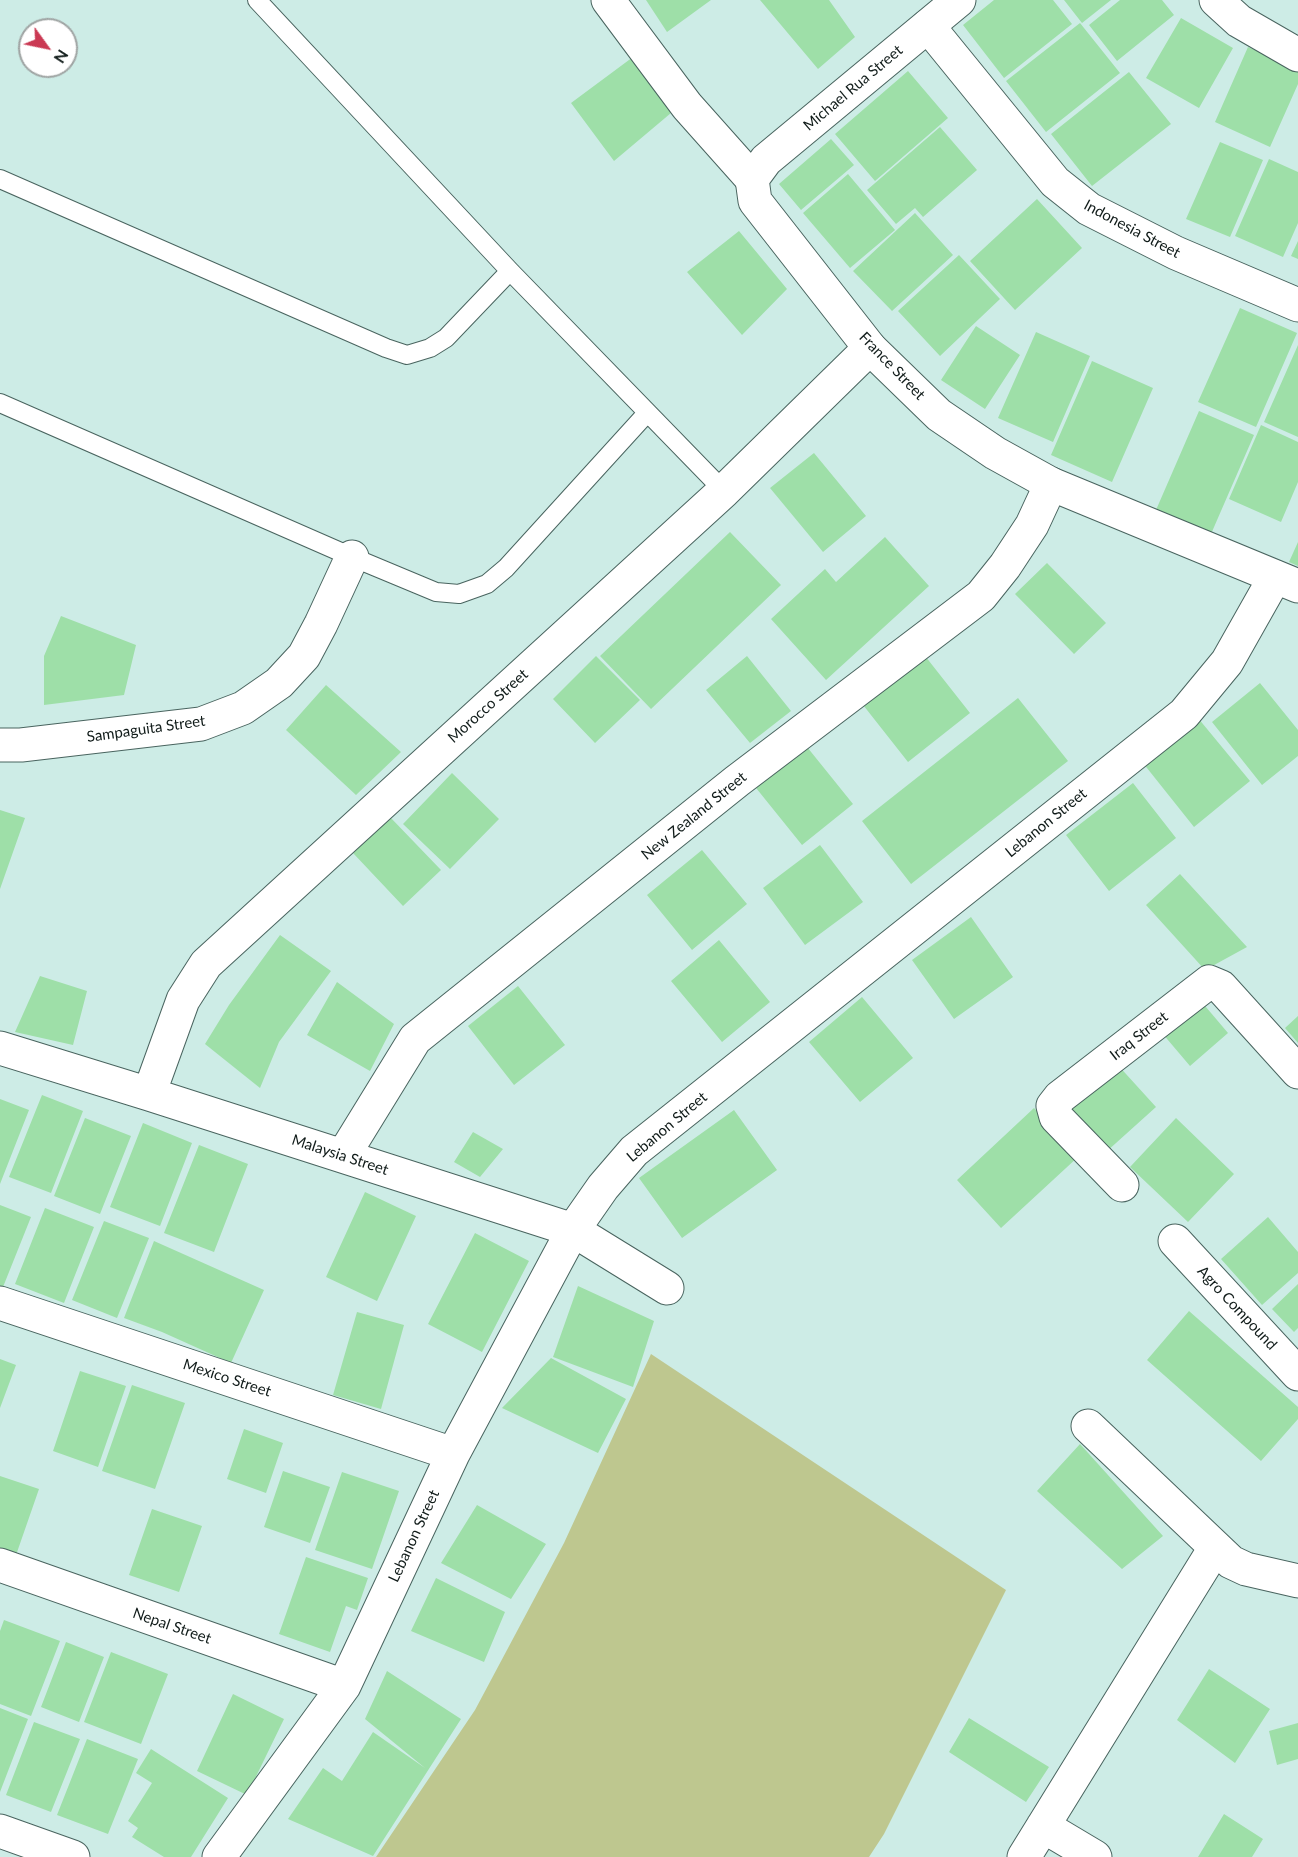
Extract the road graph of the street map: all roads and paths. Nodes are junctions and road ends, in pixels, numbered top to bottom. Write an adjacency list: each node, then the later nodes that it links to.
1 (257, 0): 9 (lane)
2 (608, 0): 8 (street, France Street)
3 (959, 0): 5 (street, Michael Rua Street)
4 (1216, 0): 6 (street)
5 (928, 26): 8 (street, Michael Rua Street); 10 (street, Indonesia Street)
6 (1298, 55)
7 (0, 179): 9 (lane)
8 (752, 180): 11 (street, France Street)
9 (510, 271): 13 (lane)
10 (1298, 305)
11 (870, 348): 14 (street, France Street); 15 (street, Morocco Street)
12 (0, 403): 16 (lane)
13 (647, 413): 15 (lane); 16 (lane)
14 (1051, 484): 17 (street, France Street); 22 (street, New Zealand Street)
15 (724, 490): 21 (street, Morocco Street)
16 (352, 557): 18 (street, Sampaguita Street)
17 (1286, 581): 24 (street, Lebanon Street)
18 (0, 746)
19 (0, 1048): 21 (street, Malaysia Street)
20 (1298, 1072): 23 (street, Iraq Street)
21 (149, 1094): 22 (street, Malaysia Street)
22 (343, 1156): 24 (street, Malaysia Street)
23 (1122, 1185)
24 (573, 1230): 26 (street, Malaysia Street); 30 (street, Lebanon Street)
25 (1175, 1241): 28 (street, Agro Compound)
26 (667, 1288)
27 (0, 1303): 30 (street, Mexico Street)
28 (1298, 1374)
29 (1088, 1426): 31 (street)
30 (453, 1454): 34 (street, Lebanon Street)
31 (1215, 1548): 33 (street); 35 (street)
32 (0, 1565): 34 (street, Nepal Street)
33 (1298, 1581)
34 (344, 1686): 38 (street, Lebanon Street)
35 (1043, 1826): 39 (street); 40 (street)
36 (0, 1831): 37 (street)
37 (73, 1857)
38 (219, 1857)
39 (1024, 1857)
40 (1095, 1857)

